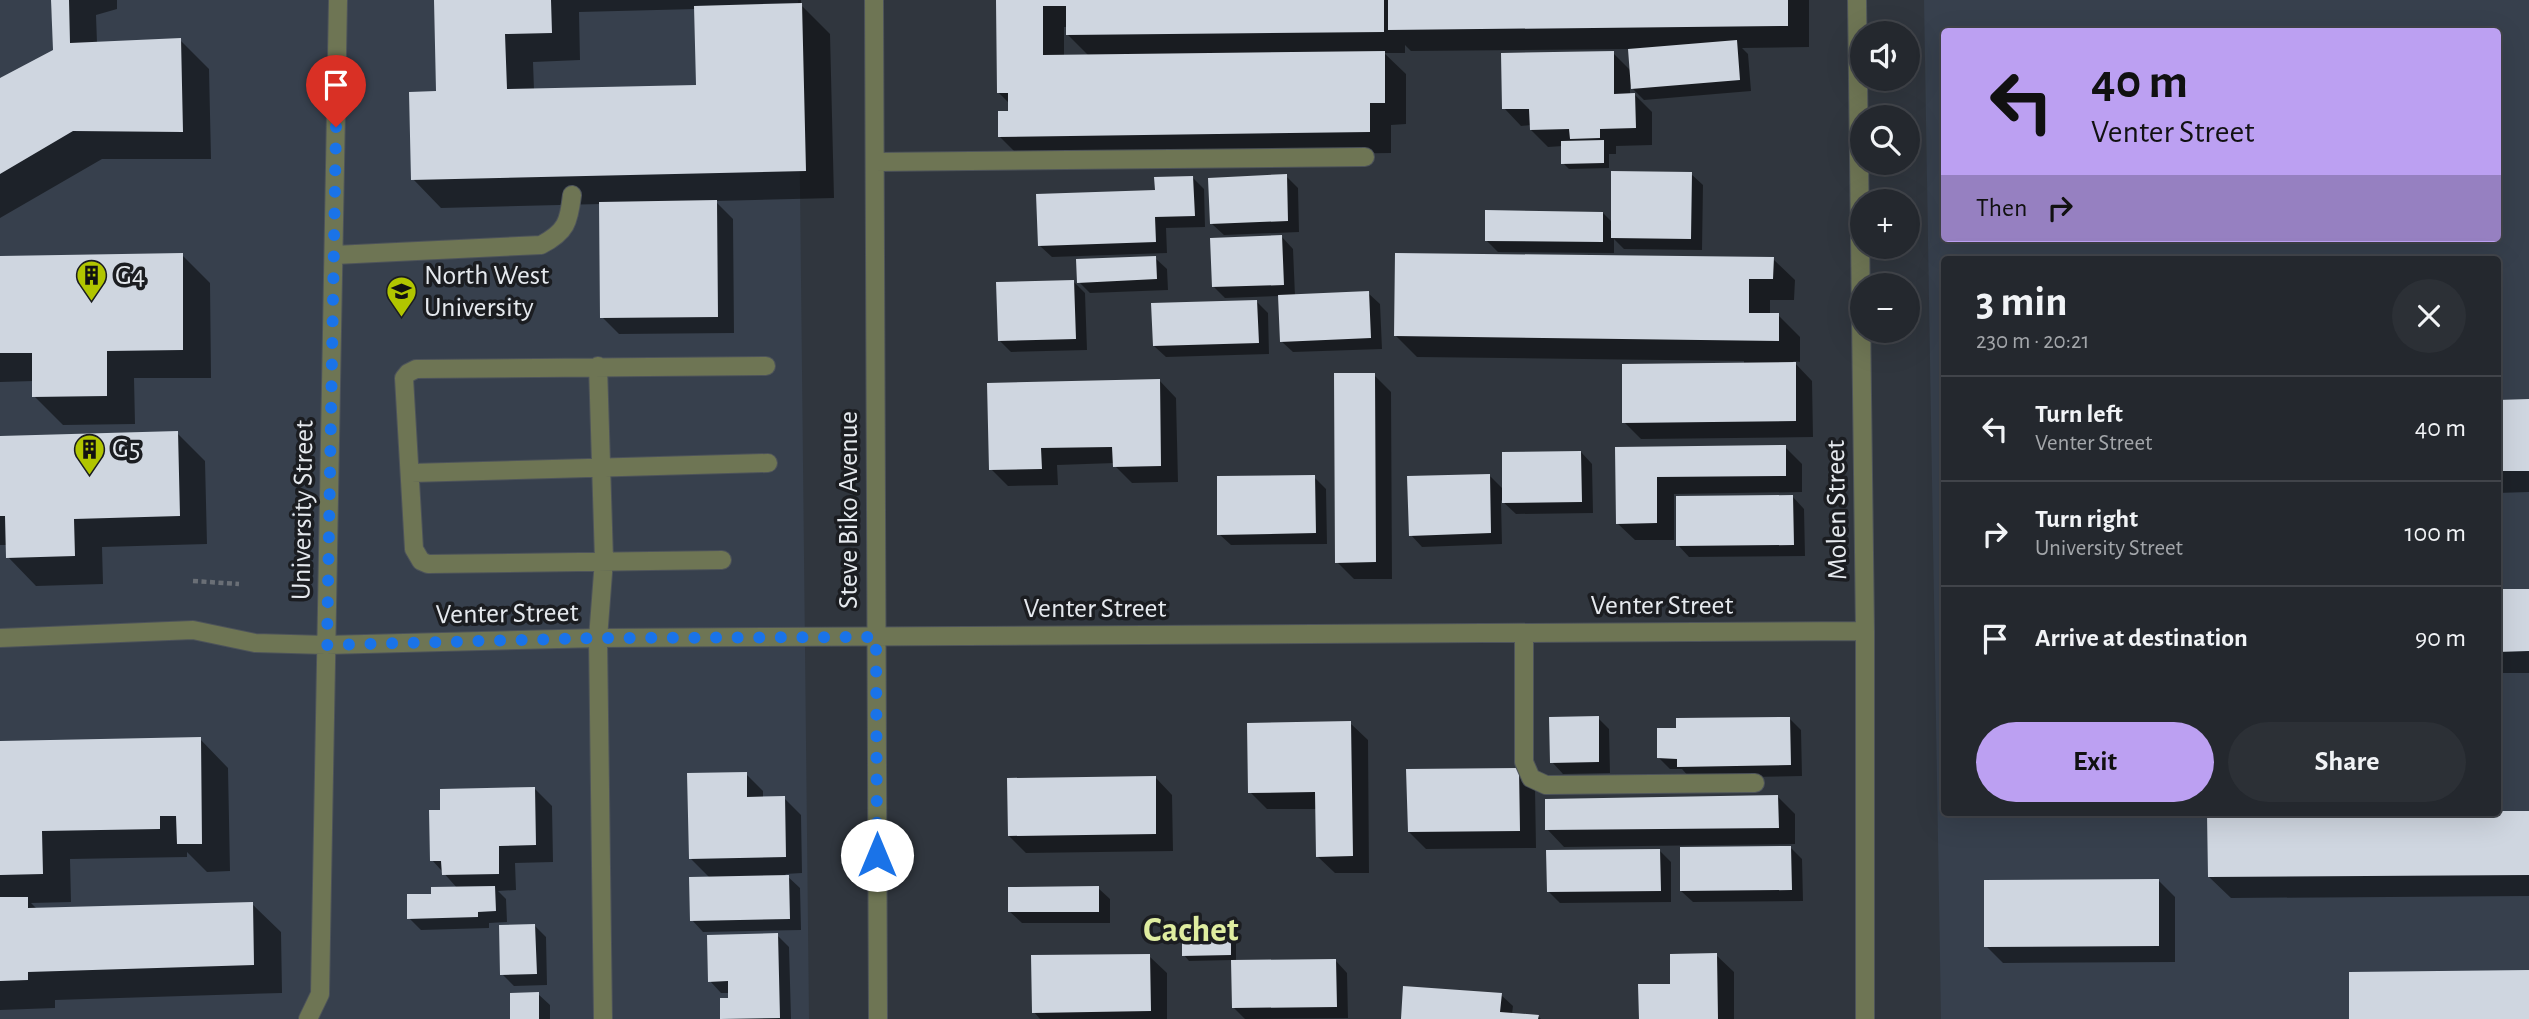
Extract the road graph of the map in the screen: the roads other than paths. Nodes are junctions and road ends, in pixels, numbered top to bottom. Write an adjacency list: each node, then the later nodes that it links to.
1 (338, 0): 7 (street, University Street)
2 (874, 0): 5 (street, Steve Biko Avenue)
3 (1857, 0): 15 (street, Molen Street)
4 (1364, 156): 5 (street)
5 (875, 162): 17 (street, Steve Biko Avenue)
6 (572, 195): 7 (street)
7 (335, 255): 20 (street, University Street)
8 (598, 366): 9 (street); 11 (street); 12 (street)
9 (766, 366)
10 (768, 463): 11 (street)
11 (603, 467): 12 (street); 13 (street)
12 (411, 473): 13 (street)
13 (604, 560): 14 (street); 19 (street)
14 (722, 560)
15 (1865, 631): 16 (street, Venter Street); 25 (street, Molen Street)
16 (1524, 633): 17 (street, Venter Street); 21 (street)
17 (876, 637): 19 (street, Venter Street); 24 (street, Steve Biko Avenue)
18 (0, 638): 20 (street, Venter Street)
19 (598, 638): 20 (street, Venter Street); 23 (street)
20 (327, 645): 22 (street, University Street)
21 (1755, 783)
22 (308, 1019)
23 (603, 1019)
24 (878, 1019)
25 (1865, 1019)

